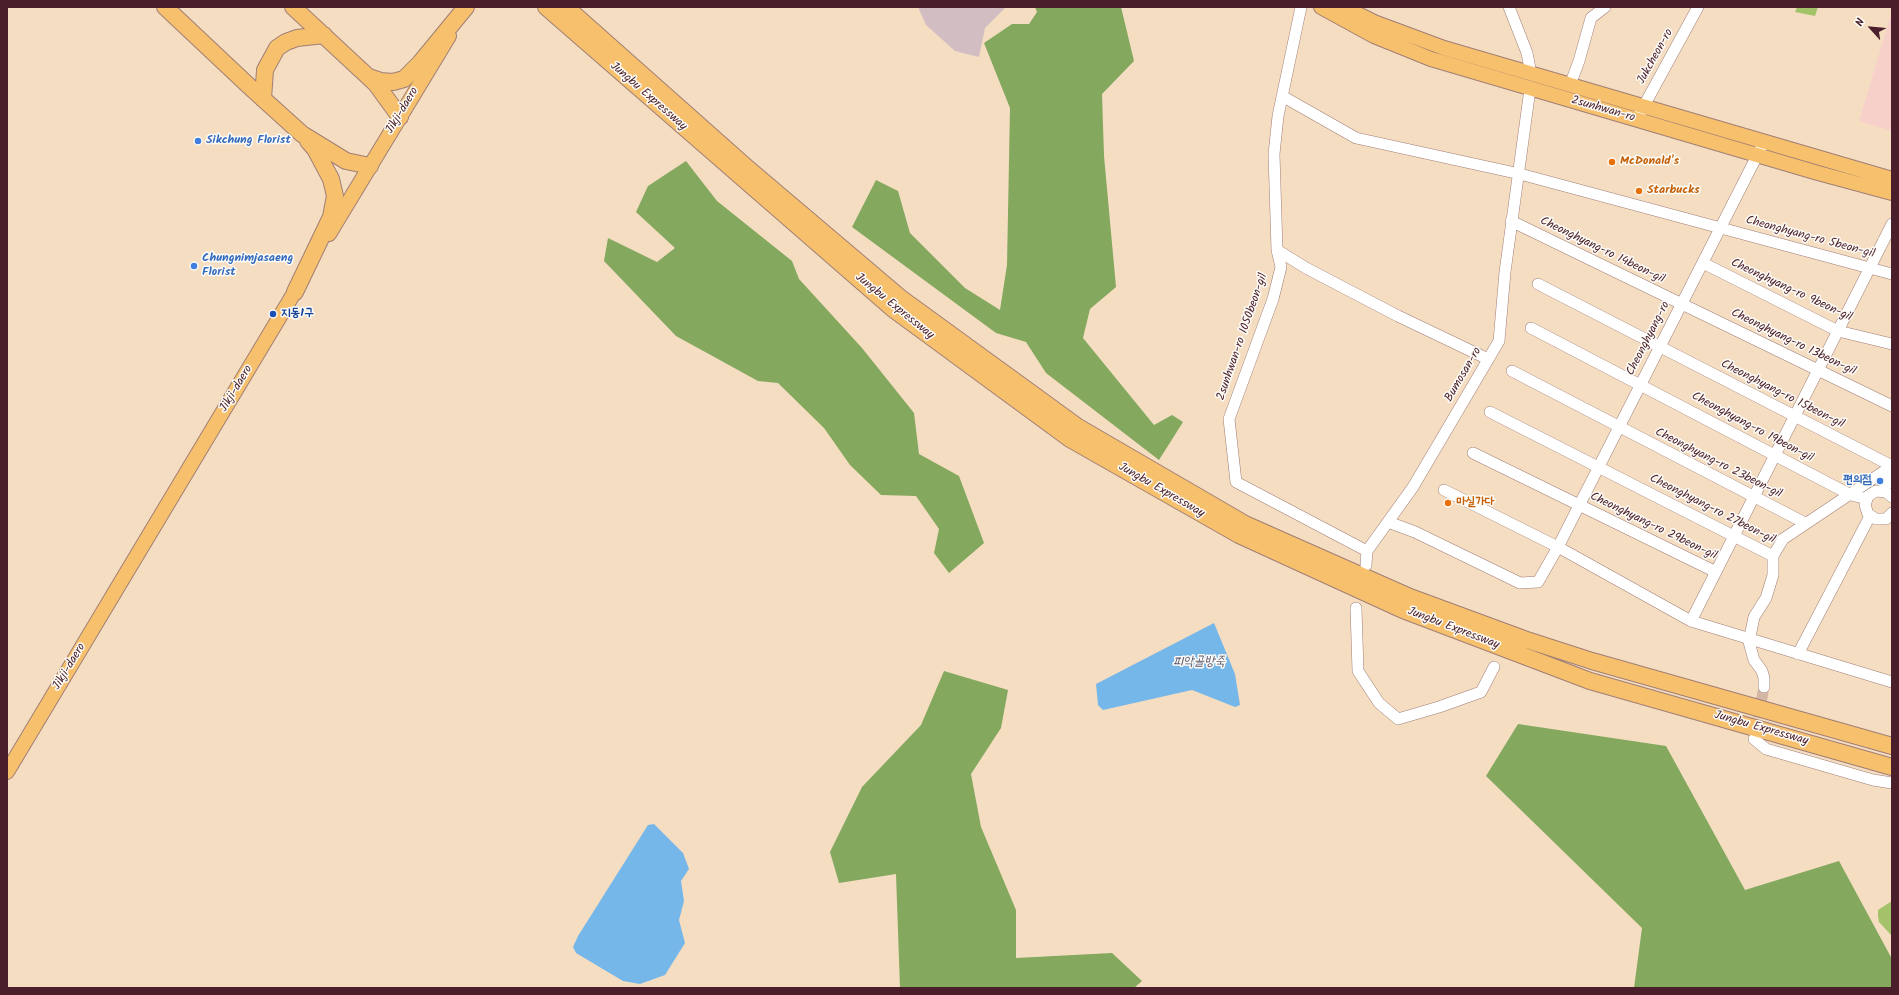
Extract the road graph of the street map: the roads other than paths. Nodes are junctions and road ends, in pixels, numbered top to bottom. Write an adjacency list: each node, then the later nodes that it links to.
1 (165, 7): 18 (highway)
2 (293, 7): 12 (highway)
3 (467, 7): 14 (highway); 20 (main road, Jikji-daero)
4 (566, 7): 80 (highway, Jungbu Expressway)
5 (1301, 7): 17 (street, 2sunhwan-ro 1050beon-gil)
6 (1321, 7): 16 (main road, 2sunhwan-ro)
7 (1344, 7): 13 (main road, 2sunhwan-ro)
8 (1509, 7): 13 (street)
9 (1605, 7): 15 (street, 2sunhwan-ro)
10 (1698, 7): 19 (street, Jukcheon-ro)
11 (547, 8): 82 (highway, Jungbu Expressway)
12 (324, 35): 14 (highway); 18 (highway)
13 (1530, 74): 15 (main road, 2sunhwan-ro)
14 (369, 77): 20 (highway)
15 (1570, 85): 19 (main road, 2sunhwan-ro)
16 (1530, 89): 21 (main road, 2sunhwan-ro); 26 (street, Bumosan-ro)
17 (1282, 96): 26 (street); 32 (street, 2sunhwan-ro 1050beon-gil)
18 (263, 99): 22 (highway)
19 (1644, 107): 21 (street, Jukcheon-ro); 23 (main road, 2sunhwan-ro)
20 (400, 117): 25 (main road, Jikji-daero)
21 (1636, 120): 24 (main road, 2sunhwan-ro)
22 (302, 134): 25 (highway); 37 (highway)
23 (1764, 142): 24 (street, Cheonghyang-ro); 27 (main road, 2sunhwan-ro)
24 (1758, 156): 28 (main road, 2sunhwan-ro); 31 (street, Cheonghyang-ro)
25 (370, 166): 37 (main road, Jikji-daero)
26 (1520, 174): 29 (street, Bumosan-ro); 31 (street, Cheonghyang-ro 5beon-gil)
27 (1892, 179)
28 (1892, 193)
29 (1511, 221): 38 (street, Cheonghyang-ro 14beon-gil); 43 (street, Bumosan-ro)
30 (1892, 224): 34 (street)
31 (1721, 227): 33 (street, Cheonghyang-ro); 34 (street, Cheonghyang-ro 5beon-gil)
32 (1277, 250): 43 (street); 68 (street, 2sunhwan-ro 1050beon-gil)
33 (1703, 263): 38 (street, Cheonghyang-ro); 40 (street, Cheonghyang-ro 9beon-gil)
34 (1870, 267): 35 (street, Cheonghyang-ro 5beon-gil); 40 (street)
35 (1892, 274)
36 (1538, 284): 42 (street, Cheonghyang-ro 15beon-gil)
37 (295, 292): 81 (main road, Jikji-daero)
38 (1682, 304): 42 (street, Cheonghyang-ro); 44 (street, Cheonghyang-ro 13beon-gil)
39 (1531, 328): 46 (street, Cheonghyang-ro 19beon-gil)
40 (1838, 331): 41 (street, Cheonghyang-ro 9beon-gil); 44 (street)
41 (1892, 344)
42 (1660, 347): 46 (street, Cheonghyang-ro); 49 (street, Cheonghyang-ro 15beon-gil)
43 (1488, 359): 64 (street, Bumosan-ro)
44 (1818, 370): 47 (street, Cheonghyang-ro 13beon-gil); 49 (street)
45 (1512, 371): 50 (street, Cheonghyang-ro 23beon-gil)
46 (1641, 385): 50 (street, Cheonghyang-ro); 52 (street, Cheonghyang-ro 19beon-gil)
47 (1892, 406)
48 (1490, 412): 53 (street, Cheonghyang-ro 27beon-gil)
49 (1795, 416): 52 (street); 54 (street, Cheonghyang-ro 15beon-gil)
50 (1619, 427): 53 (street, Cheonghyang-ro); 59 (street, Cheonghyang-ro 23beon-gil)
51 (1472, 453): 61 (street, Cheonghyang-ro 29beon-gil)
52 (1775, 455): 57 (street, Cheonghyang-ro 19beon-gil); 59 (street)
53 (1599, 467): 61 (street, Cheonghyang-ro); 66 (street, Cheonghyang-ro 27beon-gil)
54 (1892, 468): 57 (street)
55 (1892, 474): 58 (street)
56 (1444, 490): 67 (street)
57 (1851, 494): 60 (street, Cheonghyang-ro 19beon-gil); 65 (street)
58 (1888, 494): 60 (street)
59 (1754, 497): 65 (street, Cheonghyang-ro 23beon-gil); 66 (street)
60 (1867, 499): 63 (street)
61 (1579, 506): 67 (street, Cheonghyang-ro); 71 (street, Cheonghyang-ro 29beon-gil)
62 (1892, 513): 63 (street)
63 (1870, 516): 75 (street)
64 (1388, 522): 67 (street, Cheonghyang-ro); 68 (street, Bumosan-ro)
65 (1805, 523): 69 (street)
66 (1734, 536): 69 (street, Cheonghyang-ro 27beon-gil); 71 (street)
67 (1558, 548): 73 (street)
68 (1367, 551): 70 (street)
69 (1773, 556): 74 (street, Cheonghyang-ro 27beon-gil)
70 (1366, 565)
71 (1716, 572): 73 (street)
72 (1356, 608): 76 (street)
73 (1691, 621): 74 (street)
74 (1749, 639): 75 (street); 78 (street, Cheonghyang-ro 27beon-gil)
75 (1798, 654): 77 (street)
76 (1494, 667)
77 (1892, 682)
78 (1764, 687)
79 (1754, 739): 83 (street)
80 (1892, 746)
81 (8, 767)
82 (1892, 767)
83 (1892, 783)

